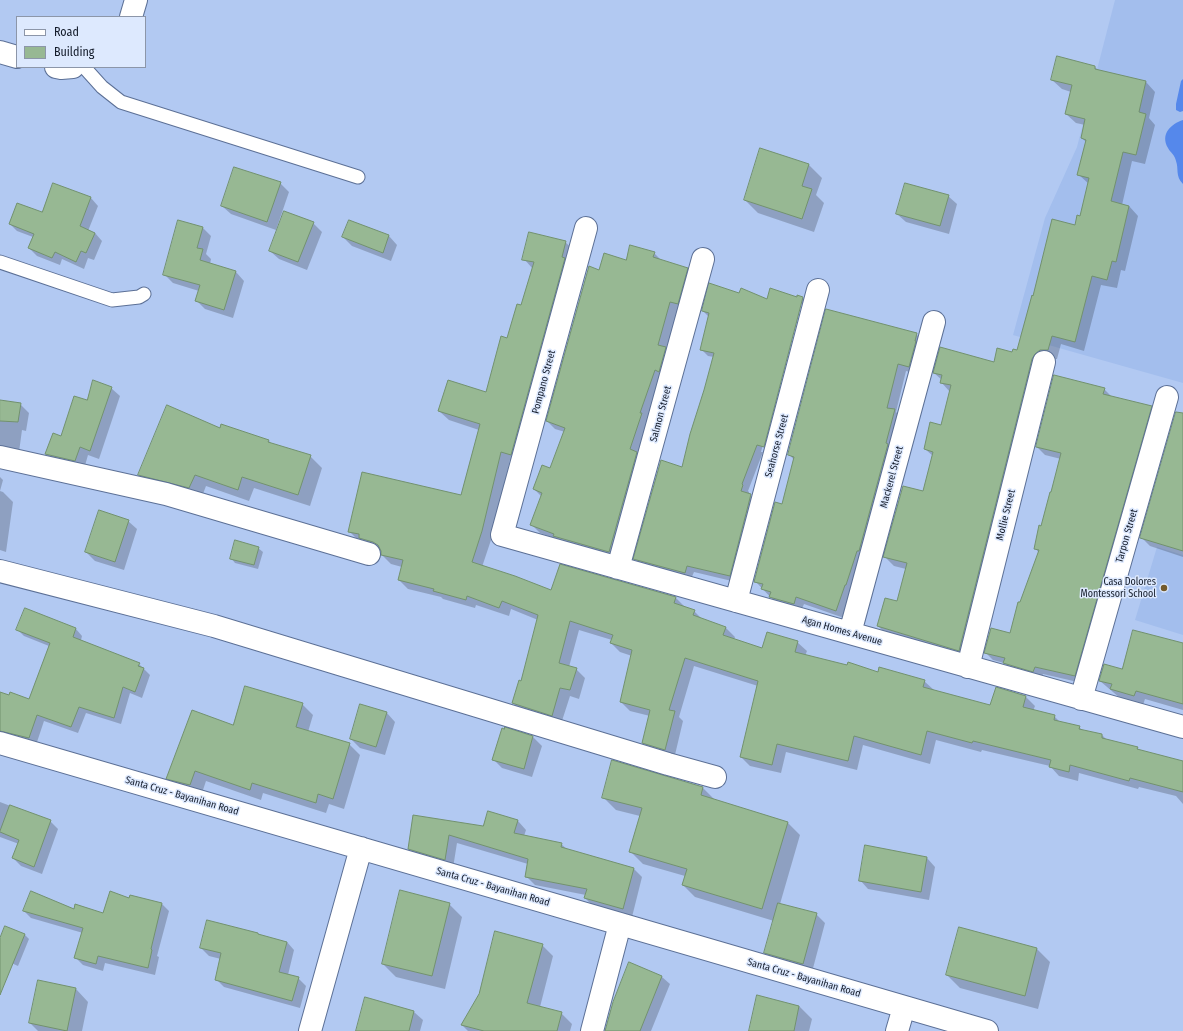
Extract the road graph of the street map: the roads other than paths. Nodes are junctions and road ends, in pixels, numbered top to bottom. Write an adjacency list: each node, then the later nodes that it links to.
1 (136, 0): 2 (street)
2 (131, 16)
3 (0, 52): 4 (street)
4 (16, 57)
5 (85, 68): 6 (lane)
6 (358, 177)
7 (586, 228): 16 (street, Pompano Street)
8 (703, 259): 18 (street, Salmon Street)
9 (0, 262): 11 (lane)
10 (818, 290): 20 (street, Seahorse Street)
11 (144, 294)
12 (934, 322): 21 (street, Mackerel Street)
13 (1044, 362): 22 (street, Mollie Street)
14 (1167, 397): 23 (street, Tarpon Street)
15 (0, 457): 17 (street)
16 (502, 535): 18 (street, Agan Homes Avenue)
17 (369, 554)
18 (618, 568): 20 (street, Agan Homes Avenue)
19 (0, 571): 26 (street)
20 (736, 601): 21 (street, Agan Homes Avenue)
21 (850, 633): 22 (street, Agan Homes Avenue)
22 (968, 667): 23 (street, Agan Homes Avenue)
23 (1081, 698): 24 (street, Agan Homes Avenue)
24 (1183, 727)
25 (0, 743): 27 (street, Santa Cruz - Bayanihan Road)
26 (715, 777)
27 (361, 848): 28 (street, Santa Cruz - Bayanihan Road); 30 (street)
28 (620, 924): 29 (street, Santa Cruz - Bayanihan Road); 31 (street)
29 (904, 1007): 32 (street); 33 (street, Santa Cruz - Bayanihan Road)
30 (310, 1031)
31 (592, 1031)
32 (897, 1031)
33 (986, 1031)

